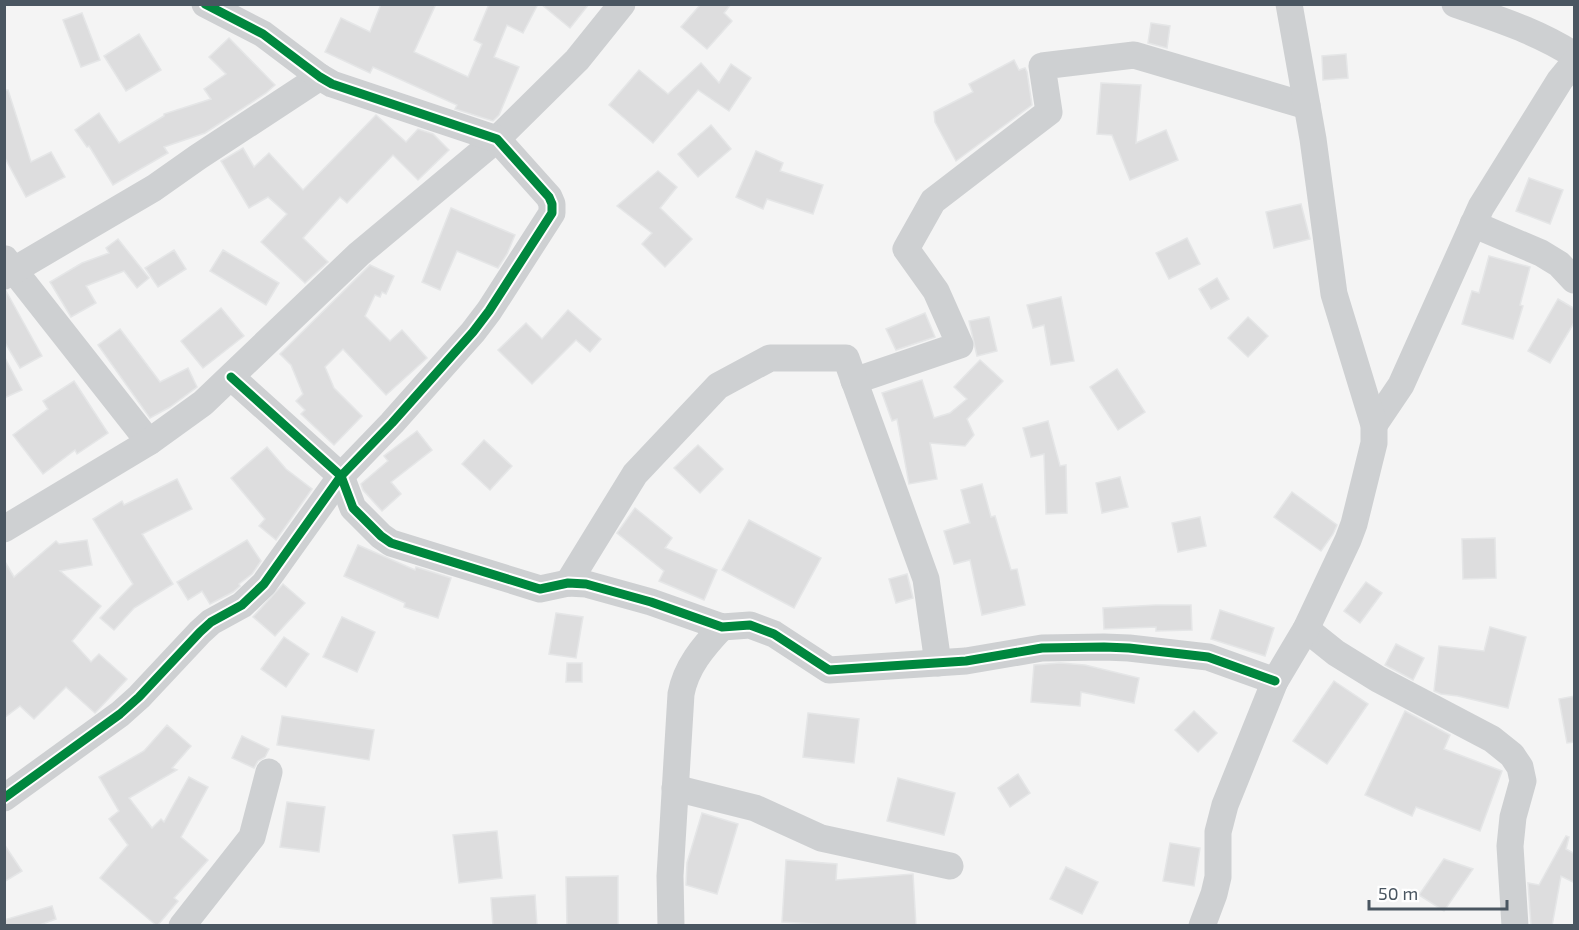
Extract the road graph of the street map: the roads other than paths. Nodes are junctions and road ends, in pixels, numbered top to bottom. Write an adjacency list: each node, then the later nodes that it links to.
1 (205, 4): 7 (street)
2 (622, 4): 9 (street)
3 (1289, 4): 8 (street)
4 (1455, 4): 5 (street)
5 (1575, 55)
6 (1575, 63): 10 (street)
7 (320, 77): 9 (street); 11 (street)
8 (1307, 106): 14 (street); 15 (street)
9 (497, 139): 13 (street); 17 (street)
10 (1473, 224): 12 (street); 15 (street)
11 (8, 268): 16 (street)
12 (1575, 280)
13 (231, 376): 16 (street); 17 (street)
14 (854, 381): 19 (street); 22 (street)
15 (1374, 425): 21 (street)
16 (149, 442): 18 (street)
17 (341, 476): 19 (street); 26 (street)
18 (4, 529)
19 (568, 583): 20 (street)
20 (722, 627): 22 (street); 25 (street)
21 (1306, 628): 23 (street); 31 (street)
22 (939, 663): 23 (street)
23 (1275, 681): 30 (street)
24 (268, 772): 28 (street)
25 (675, 788): 27 (street); 29 (street)
26 (4, 798)
27 (950, 866)
28 (182, 926)
29 (671, 926)
30 (1202, 926)
31 (1515, 926)

